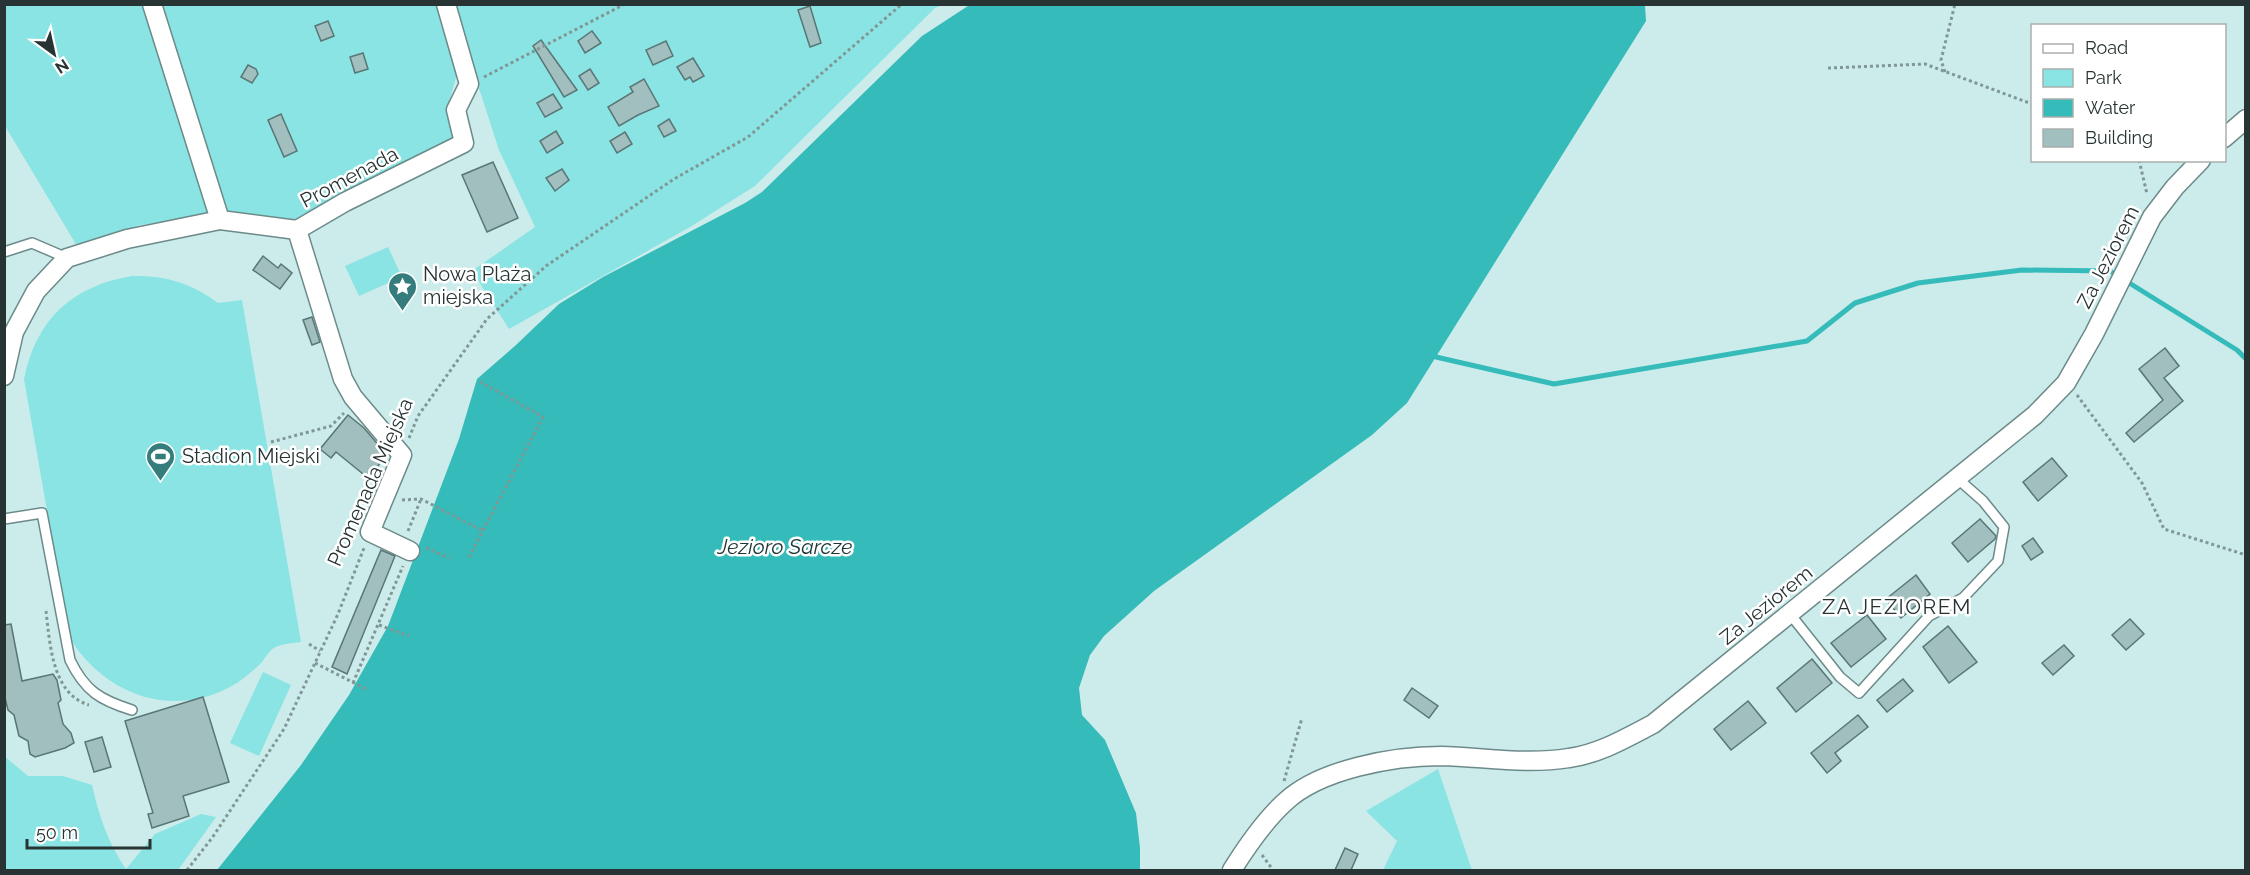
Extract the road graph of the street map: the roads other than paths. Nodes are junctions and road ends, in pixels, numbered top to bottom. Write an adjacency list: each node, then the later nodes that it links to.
1 (152, 4): 6 (street)
2 (447, 4): 7 (street, Promenada)
3 (2246, 119): 4 (street)
4 (2226, 136)
5 (2199, 162): 12 (street, Za Jeziorem)
6 (220, 220): 7 (street); 9 (street)
7 (297, 230): 11 (street, Promenada)
8 (4, 252): 9 (lane)
9 (67, 258): 10 (street)
10 (4, 376)
11 (402, 454): 14 (street, Promenada Miejska)
12 (1958, 479): 15 (street, Za Jeziorem); 15 (lane)
13 (4, 519): 16 (lane)
14 (405, 549)
15 (1790, 614): 17 (street, Za Jeziorem)
16 (132, 710)
17 (1232, 870)

